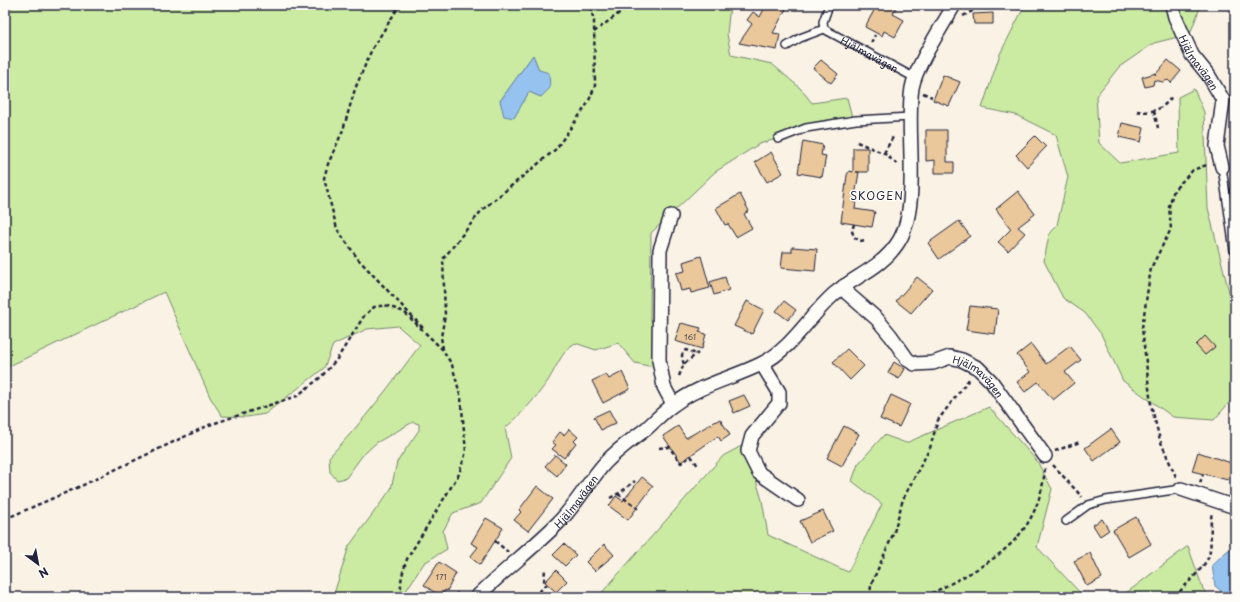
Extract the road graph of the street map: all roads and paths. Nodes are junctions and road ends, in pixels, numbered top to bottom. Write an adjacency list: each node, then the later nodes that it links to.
1 (402, 5): 29 (path)
2 (590, 5): 10 (path)
3 (630, 5): 10 (path)
4 (829, 5): 9 (lane)
5 (954, 5): 12 (street, Hjälmavägen)
6 (992, 5): 8 (path)
7 (1172, 5): 22 (street, Hjälmavägen)
8 (960, 18)
9 (824, 29): 11 (lane); 12 (lane, Hjälmavägen)
10 (594, 32): 29 (path)
11 (787, 46)
12 (915, 78): 16 (street, Hjälmavägen)
13 (1172, 96): 15 (path)
14 (1137, 111): 15 (path)
15 (1154, 111): 17 (path)
16 (911, 117): 19 (lane); 23 (street, Hjälmavägen)
17 (1158, 128)
18 (893, 137): 21 (path)
19 (778, 139)
20 (857, 142): 21 (path)
21 (884, 153): 23 (path)
22 (1221, 163): 27 (lane); 40 (path)
23 (910, 180): 28 (street, Hjälmavägen)
24 (671, 216): 34 (street)
25 (854, 224): 26 (path)
26 (866, 240)
27 (1234, 250)
28 (844, 286): 31 (street, Hjälmavägen); 32 (street, Hjälmavägen)
29 (443, 350): 48 (path); 54 (path)
30 (684, 364): 30 (path); 33 (path)
31 (762, 364): 34 (street, Hjälmavägen); 43 (street)
32 (978, 368): 37 (street, Hjälmavägen); 58 (path)
33 (679, 376)
34 (673, 404): 51 (street, Hjälmavägen)
35 (1080, 442): 37 (path)
36 (659, 448): 38 (path)
37 (1045, 456): 45 (path); 59 (path)
38 (699, 467)
39 (635, 481): 41 (path)
40 (1182, 489): 44 (street); 45 (lane)
41 (618, 494): 42 (path); 47 (path)
42 (610, 498)
43 (798, 500)
44 (1215, 500): 46 (street); 60 (path)
45 (1088, 505): 49 (lane)
46 (1235, 507)
47 (639, 509)
48 (5, 519)
49 (1066, 521)
50 (495, 541): 51 (path)
51 (517, 560): 56 (street, Hjälmavägen)
52 (545, 570): 57 (path)
53 (456, 593): 55 (path)
54 (403, 597)
55 (460, 597)
56 (477, 597)
57 (534, 597)
58 (870, 597)
59 (925, 597)
60 (1176, 597)

